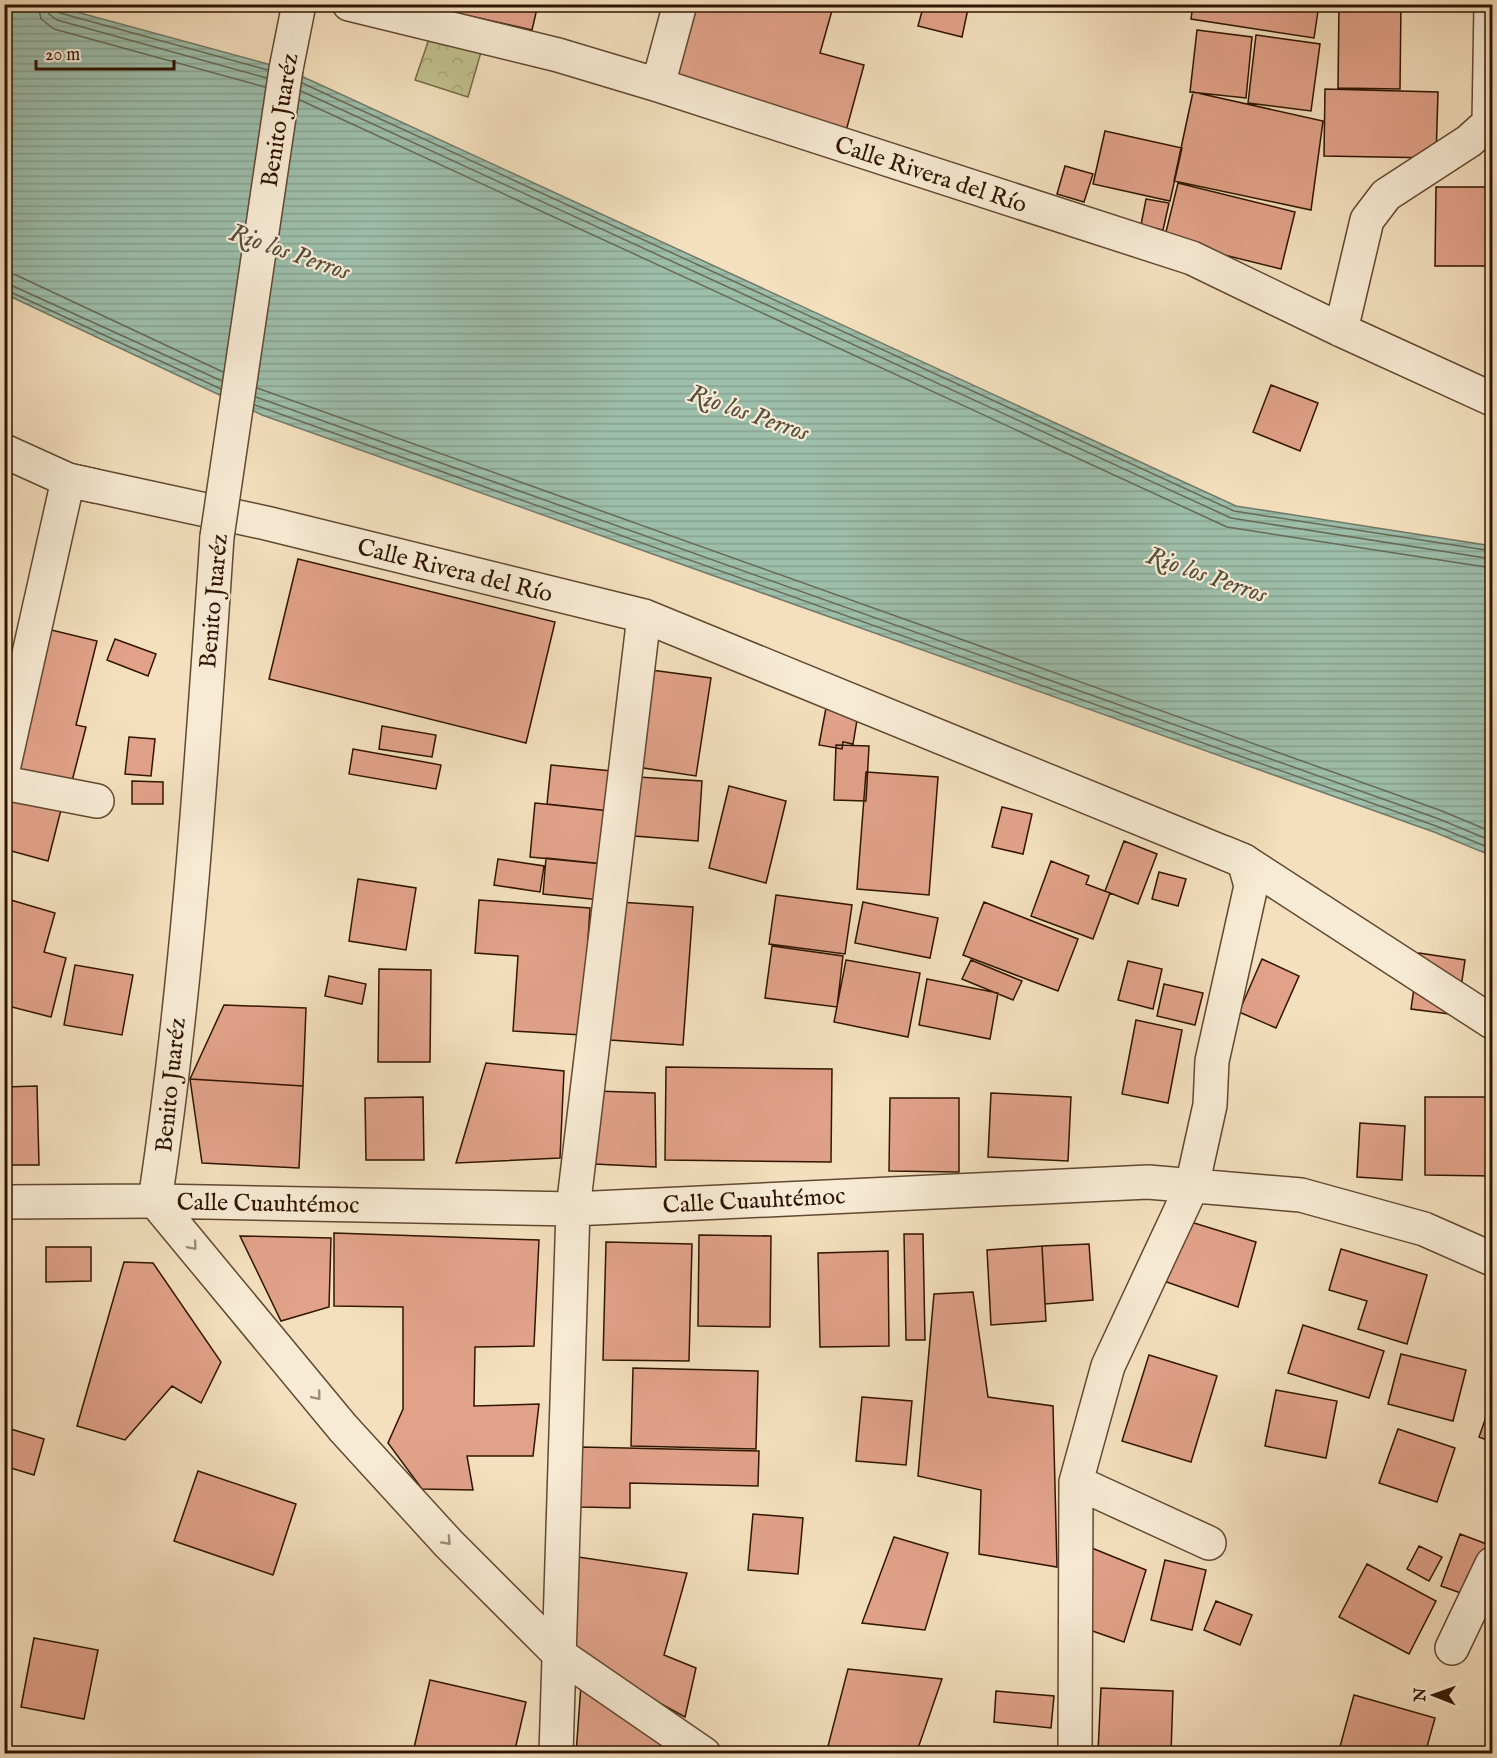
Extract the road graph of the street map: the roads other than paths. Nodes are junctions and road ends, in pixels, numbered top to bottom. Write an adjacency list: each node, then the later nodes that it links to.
1 (299, 4): 17 (street, Benito Juaréz, bridge)
2 (349, 4): 5 (street, Calle Rivera del Río)
3 (680, 4): 5 (street)
4 (1491, 4): 6 (street)
5 (658, 85): 6 (street, Calle Rivera del Río)
6 (1341, 330): 7 (street, Calle Rivera del Río)
7 (1492, 399)
8 (4, 451): 9 (street)
9 (69, 480): 10 (street); 11 (street)
10 (644, 616): 14 (street); 19 (street)
11 (4, 765)
12 (4, 783): 13 (street)
13 (97, 801)
14 (1244, 861): 15 (street); 16 (street)
15 (1492, 1022)
16 (1192, 1186): 19 (street, Calle Cuauhtémoc); 20 (street, Calle Cuauhtémoc); 21 (street)
17 (155, 1201): 18 (street, Calle Cuauhtémoc); 19 (street, Calle Cuauhtémoc); 25 (street, one-way to 25)
18 (4, 1202)
19 (573, 1209): 25 (street)
20 (1492, 1258)
21 (1076, 1482): 22 (street); 28 (street)
22 (1209, 1543)
23 (1492, 1564): 24 (street)
24 (1452, 1648)
25 (560, 1655): 26 (street); 27 (street)
26 (556, 1754)
27 (704, 1754)
28 (1075, 1754)

